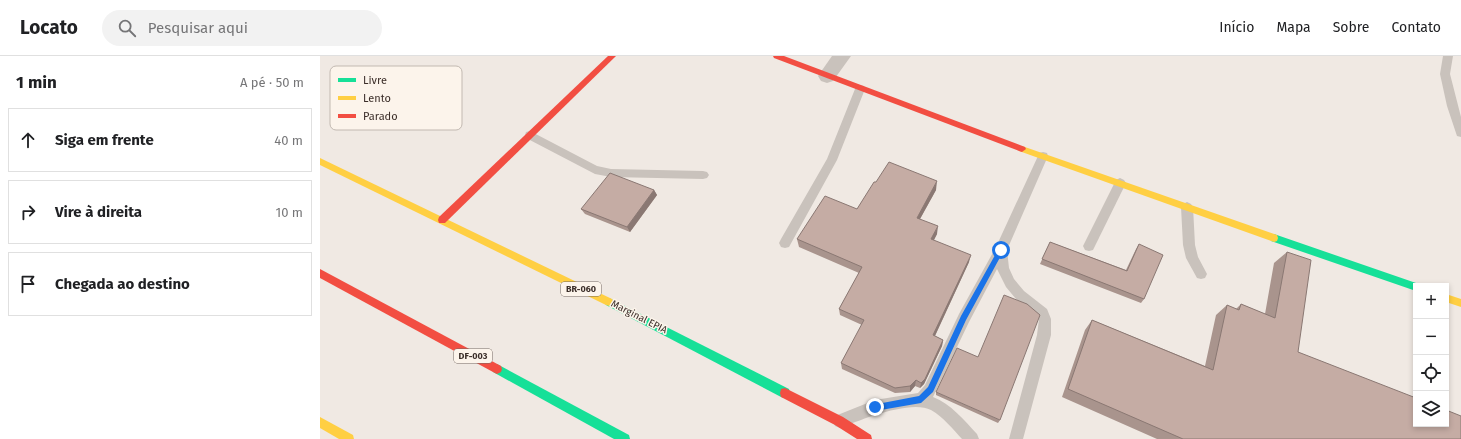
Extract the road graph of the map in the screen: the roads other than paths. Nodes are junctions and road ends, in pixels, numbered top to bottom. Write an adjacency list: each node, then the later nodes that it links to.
1 (612, 56): 8 (main road)
2 (777, 56): 5 (main road)
3 (842, 56): 5 (street)
4 (1448, 56): 7 (lane)
5 (827, 76): 6 (main road)
6 (860, 90): 9 (main road); 15 (lane)
7 (1461, 133)
8 (530, 135): 11 (lane); 14 (main road)
9 (1043, 156): 12 (main road); 17 (lane)
10 (320, 161): 14 (main road, Marginal EPIA / BR-060)
11 (703, 175)
12 (1120, 183): 13 (main road); 16 (lane)
13 (1187, 207): 19 (lane); 20 (main road)
14 (442, 220): 24 (main road, Marginal EPIA / BR-060)
15 (785, 243)
16 (1089, 246)
17 (1001, 250): 23 (lane); 30 (lane)
18 (320, 273): 27 (main road, DF-003)
19 (1201, 274)
20 (1413, 286)
21 (1449, 299): 22 (main road)
22 (1461, 303)
23 (921, 399): 24 (lane); 29 (lane)
24 (839, 421): 28 (main road, Marginal EPIA / BR-060)
25 (320, 422): 26 (main road)
26 (349, 439)
27 (626, 439)
28 (867, 439)
29 (972, 439)
30 (1016, 439)

